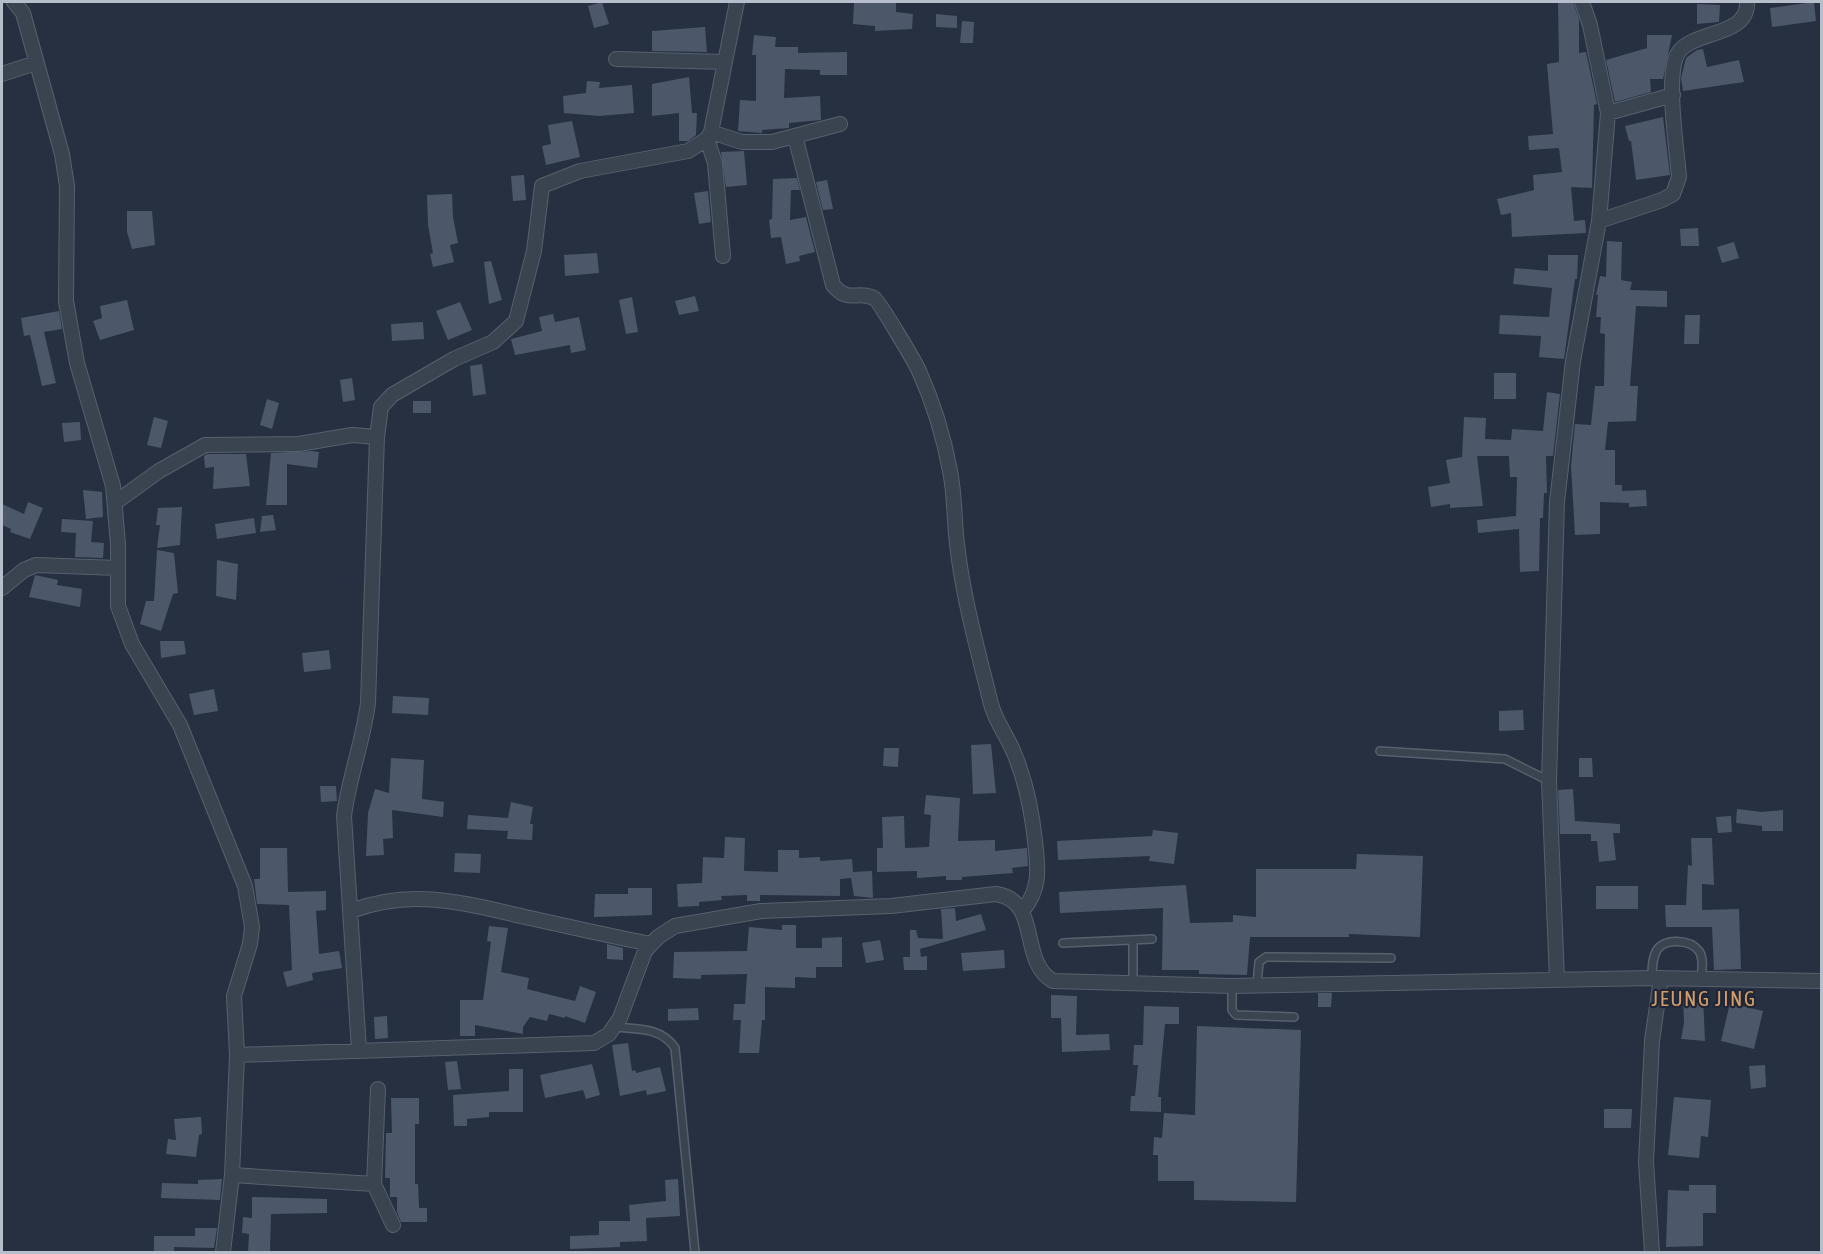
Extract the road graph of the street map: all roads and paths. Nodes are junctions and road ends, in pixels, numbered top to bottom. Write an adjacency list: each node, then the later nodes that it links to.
1 (14, 2): 7 (street)
2 (737, 2): 6 (street)
3 (1582, 2): 10 (street)
4 (1747, 2): 9 (street)
5 (616, 60): 6 (street)
6 (725, 62): 12 (street)
7 (36, 63): 8 (street); 17 (street)
8 (2, 74)
9 (1673, 95): 10 (street); 14 (street)
10 (1608, 113): 14 (street)
11 (840, 124): 13 (street)
12 (709, 135): 13 (street); 15 (street); 16 (street)
13 (795, 136): 22 (street)
14 (1599, 221): 21 (street)
15 (723, 256)
16 (377, 438): 17 (street); 23 (street)
17 (116, 502): 18 (street)
18 (118, 568): 19 (street); 39 (street)
19 (2, 588)
20 (1380, 751): 21 (lane)
21 (1549, 782): 31 (street)
22 (1023, 910): 27 (street); 33 (street)
23 (351, 911): 27 (street); 38 (street)
24 (1152, 939): 25 (lane)
25 (1133, 940): 26 (lane); 33 (lane)
26 (1064, 943)
27 (651, 944): 37 (street)
28 (1391, 958): 34 (lane)
29 (1656, 978): 30 (street); 30 (lane); 31 (street); 46 (street)
30 (1701, 979): 32 (street)
31 (1557, 980): 34 (street)
32 (1821, 981)
33 (1133, 983): 35 (street)
34 (1257, 985): 35 (street)
35 (1232, 986): 36 (lane)
36 (1294, 1017)
37 (614, 1027): 38 (street); 45 (lane)
38 (359, 1050): 39 (street)
39 (237, 1055): 41 (street)
40 (378, 1089): 42 (street)
41 (232, 1175): 42 (street); 44 (street)
42 (374, 1184): 43 (street)
43 (393, 1225)
44 (223, 1252)
45 (695, 1252)
46 (1652, 1252)

